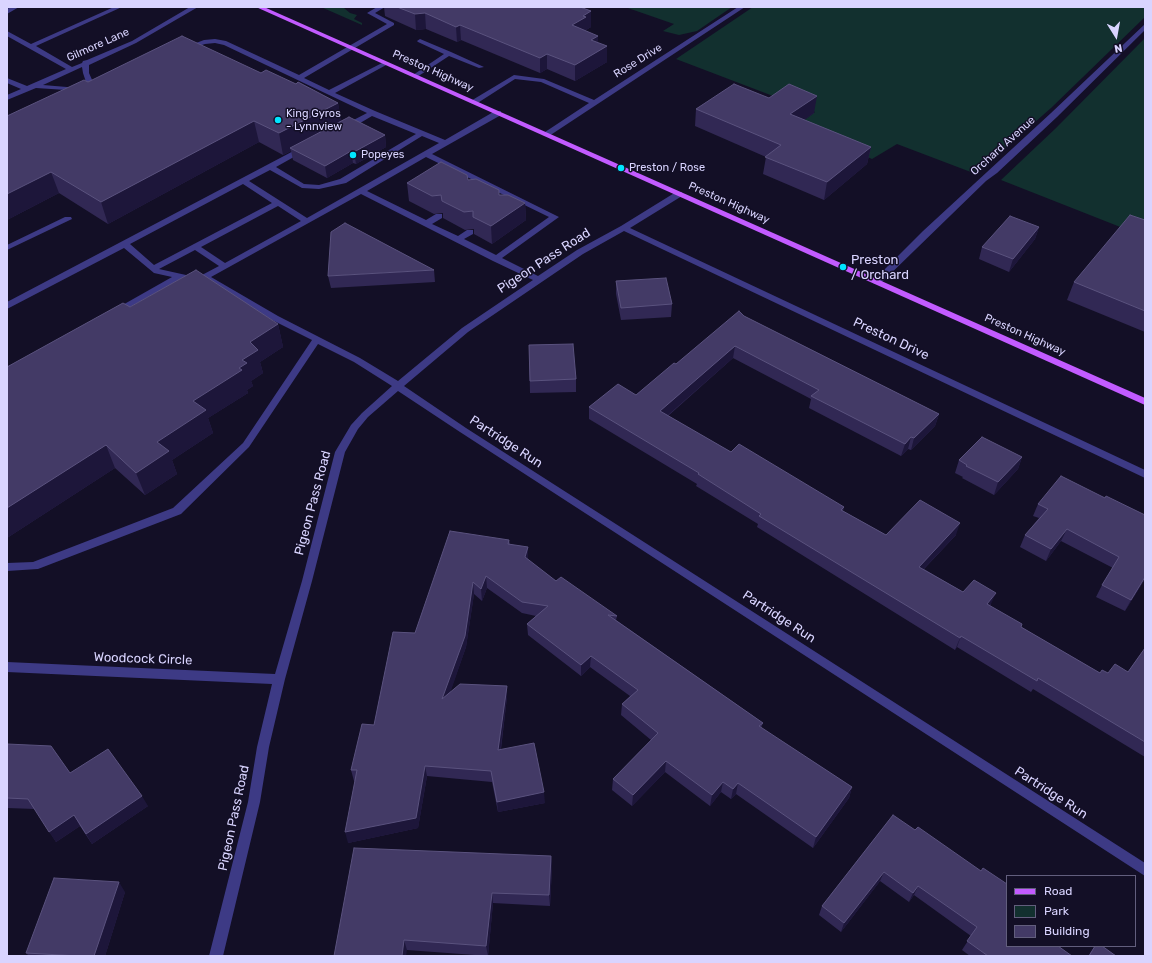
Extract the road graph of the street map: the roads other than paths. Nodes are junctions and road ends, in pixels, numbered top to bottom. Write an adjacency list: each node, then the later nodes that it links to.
1 (16, 7): 7 (street)
2 (119, 7): 11 (street)
3 (195, 7): 15 (street, Gilmore Lane)
4 (259, 7): 12 (main road, Preston Highway)
5 (382, 7): 12 (street)
6 (742, 7): 29 (street, Rose Drive)
7 (7, 12)
8 (1145, 26): 63 (street, Orchard Avenue)
9 (7, 33): 11 (street)
10 (420, 41): 14 (street)
11 (31, 46): 18 (street)
12 (353, 48): 16 (main road, Preston Highway); 20 (street)
13 (181, 50): 20 (street)
14 (449, 53): 17 (street); 19 (street)
15 (85, 62): 18 (street, Gilmore Lane); 24 (street)
16 (386, 63): 19 (main road, Preston Highway); 25 (street)
17 (481, 67)
18 (71, 69): 22 (street, Gilmore Lane)
19 (415, 76): 28 (main road, Preston Highway)
20 (299, 78): 25 (street)
21 (7, 80): 23 (street)
22 (35, 86): 23 (street, Gilmore Lane); 24 (street)
23 (27, 89): 26 (street, Gilmore Lane)
24 (96, 89): 27 (street)
25 (329, 93): 30 (street)
26 (7, 98)
27 (78, 98)
28 (473, 102): 29 (street); 31 (main road, Preston Highway)
29 (594, 102): 34 (street, Rose Drive)
30 (372, 113): 32 (street); 33 (street)
31 (498, 113): 34 (main road, Preston Highway); 35 (street)
32 (338, 131)
33 (421, 134): 35 (street); 38 (street)
34 (546, 134): 43 (main road, Preston Highway)
35 (445, 144): 37 (street)
36 (311, 146): 38 (street)
37 (426, 154): 40 (street); 41 (street)
38 (270, 167): 39 (street)
39 (243, 181): 45 (street); 54 (street)
40 (488, 184): 42 (street); 44 (street)
41 (360, 191): 49 (street); 50 (street)
42 (478, 191)
43 (679, 194): 51 (street, Pigeon Pass Road); 63 (main road, Preston Highway)
44 (520, 200): 46 (street); 57 (street)
45 (278, 203): 49 (street); 55 (street)
46 (509, 206)
47 (438, 216): 50 (street)
48 (68, 219): 56 (street)
49 (307, 221): 58 (street)
50 (426, 224): 53 (street)
51 (624, 228): 62 (street, Pigeon Pass Road); 69 (street, Preston Drive)
52 (470, 232): 53 (street)
53 (458, 240): 57 (street)
54 (124, 244): 59 (street); 64 (street)
55 (196, 247): 58 (street); 59 (street)
56 (7, 248)
57 (496, 259): 62 (street)
58 (224, 266): 61 (street)
59 (154, 268): 60 (street)
60 (179, 277): 61 (street); 65 (street)
61 (199, 277): 66 (street, Partridge Run)
62 (539, 280): 67 (street, Pigeon Pass Road)
63 (877, 282): 68 (main road, Preston Highway)
64 (7, 306)
65 (110, 314)
66 (317, 339): 67 (street, Partridge Run); 70 (street)
67 (398, 386): 72 (street, Pigeon Pass Road); 73 (street, Partridge Run)
68 (1145, 402)
69 (1145, 474)
70 (7, 566)
71 (7, 667): 72 (street, Woodcock Circle)
72 (279, 679): 74 (street, Pigeon Pass Road)
73 (1145, 870)
74 (216, 956)

